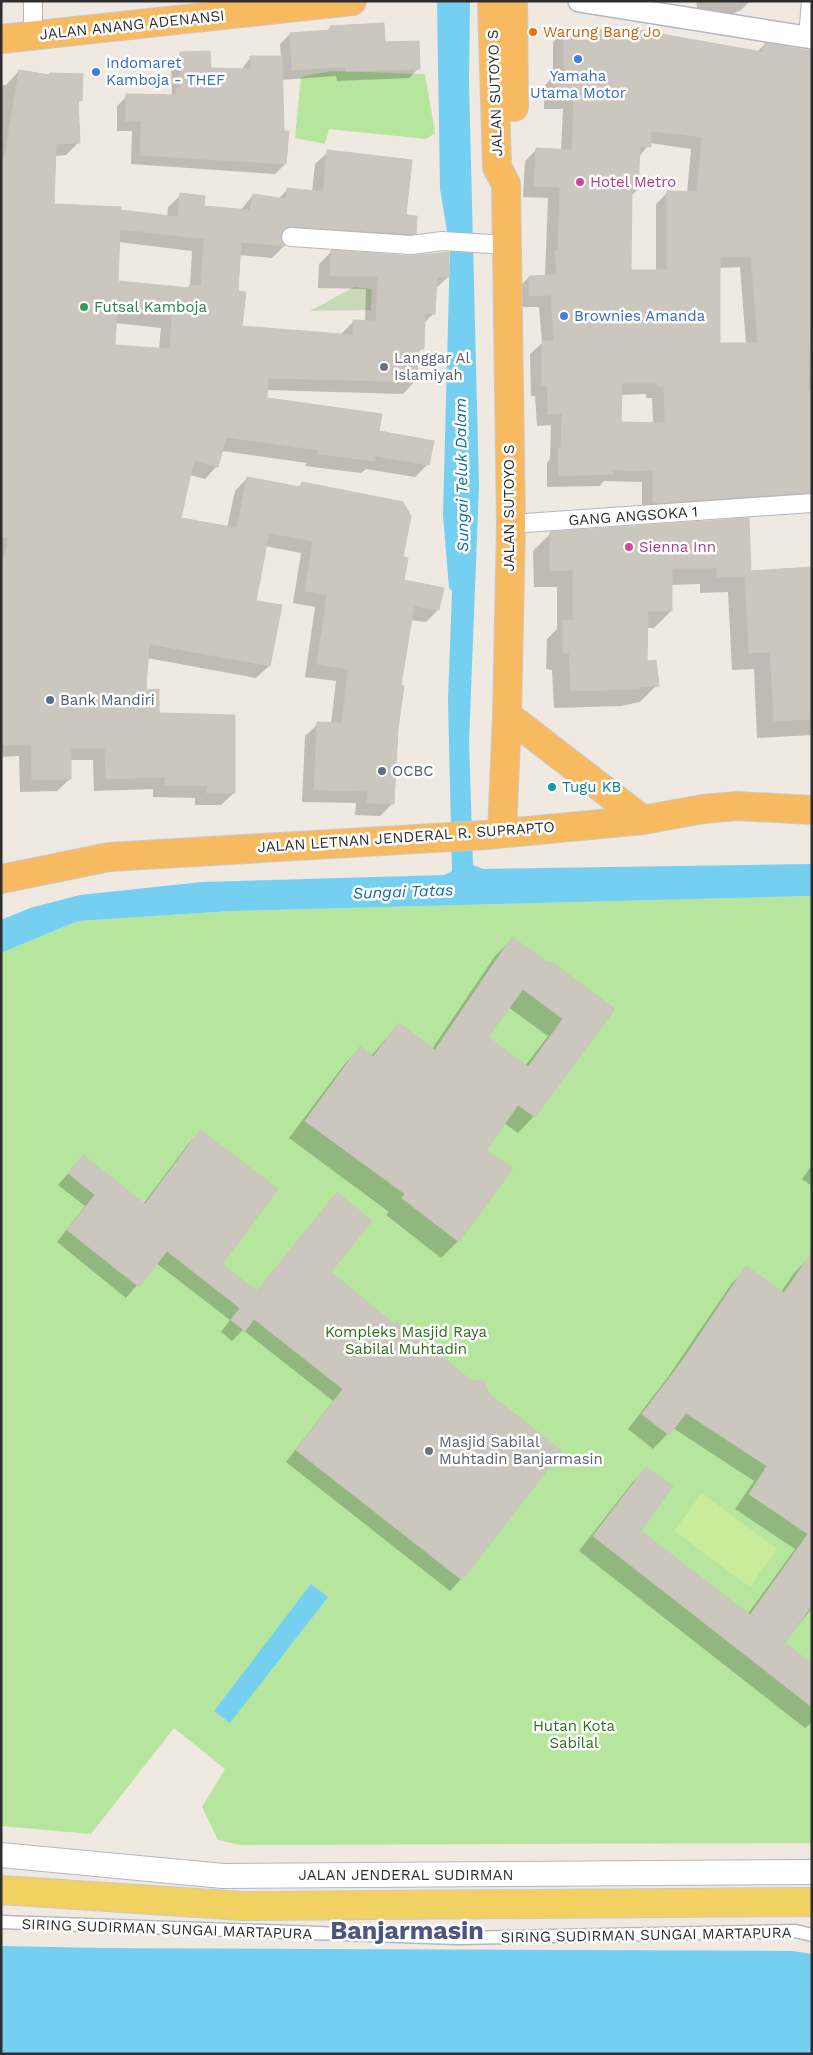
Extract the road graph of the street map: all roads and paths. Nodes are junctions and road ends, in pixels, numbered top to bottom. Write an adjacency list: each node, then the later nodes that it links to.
1 (33, 1): 7 (street)
2 (352, 1): 7 (highway, JALAN ANANG ADENANSI)
3 (492, 1): 10 (highway, JALAN SUTOYO S)
4 (513, 1): 10 (highway, JALAN SUTOYO S)
5 (578, 1): 8 (street)
6 (811, 1): 8 (street)
7 (33, 36): 9 (highway, JALAN ANANG ADENANSI)
8 (810, 38)
9 (1, 39)
10 (506, 184): 12 (highway, JALAN SUTOYO S)
11 (291, 237): 12 (street)
12 (506, 245): 14 (highway, JALAN SUTOYO S)
13 (812, 503): 14 (street, GANG ANGSOKA 1)
14 (510, 524): 15 (highway, JALAN SUTOYO S)
15 (507, 715): 17 (highway); 18 (highway, JALAN SUTOYO S)
16 (812, 810): 17 (highway, JALAN LETNAN JENDERAL R. SUPRAPTO)
17 (643, 820): 18 (highway, JALAN LETNAN JENDERAL R. SUPRAPTO)
18 (493, 834): 19 (highway, JALAN LETNAN JENDERAL R. SUPRAPTO)
19 (1, 879)
20 (1, 1855): 21 (main road, JALAN JENDERAL SUDIRMAN)
21 (812, 1872)
22 (1, 1890): 23 (main road, JALAN JENDERAL SUDIRMAN)
23 (812, 1902)
24 (1, 1922): 25 (street, SIRING SUDIRMAN SUNGAI MARTAPURA)
25 (812, 1935)

